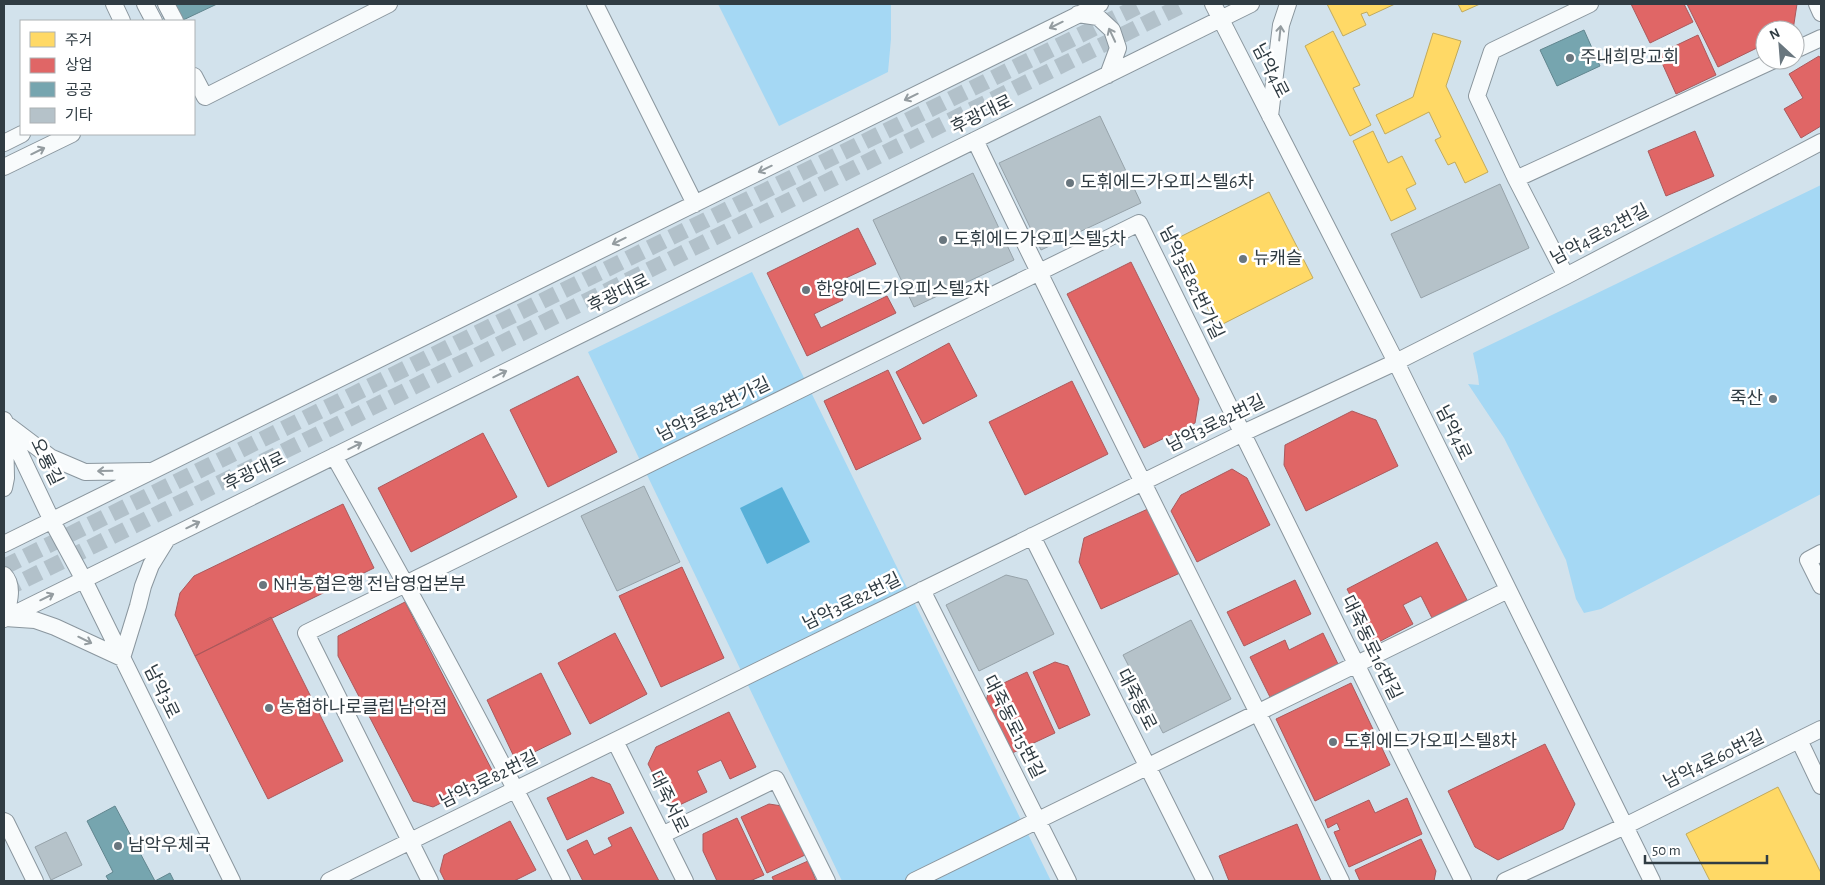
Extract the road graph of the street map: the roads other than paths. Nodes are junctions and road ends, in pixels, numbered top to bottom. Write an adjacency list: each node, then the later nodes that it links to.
1 (114, 4): 15 (street)
2 (145, 4): 16 (street)
3 (166, 4): 17 (street)
4 (389, 4): 22 (street)
5 (595, 4): 31 (street)
6 (1100, 4): 13 (street)
7 (1213, 4): 14 (street, 남악4로)
8 (1251, 4): 14 (street, 후광대로)
9 (1288, 4): 23 (street, one-way to 9)
10 (1590, 4): 30 (street)
11 (1817, 4): 12 (street)
12 (1821, 13)
13 (1078, 14): 21 (street, one-way to 13); 31 (street, one-way to 31)
14 (1221, 19): 21 (street, 후광대로); 23 (street, 남악4로)
15 (122, 20)
16 (153, 20)
17 (174, 20)
18 (1821, 38): 19 (street)
19 (1805, 45)
20 (1755, 69): 30 (street)
21 (1108, 75): 26 (street, 후광대로)
22 (195, 78)
23 (1270, 116): 34 (street, 남악4로)
24 (20, 135): 28 (street)
25 (70, 135): 29 (street, one-way to 25)
26 (975, 140): 32 (street); 37 (street, 후광대로, one-way to 26)
27 (1821, 142): 33 (street, 남악4로82번길)
28 (4, 143)
29 (4, 167)
30 (1516, 179): 33 (street)
31 (695, 204): 38 (street, one-way to 38)
32 (1038, 273): 36 (street, 남악3로82번가길); 39 (street); 48 (street, 남악3로82번가길)
33 (1566, 276): 34 (street, 남악4로82번길)
34 (1396, 362): 36 (street, 남악3로82번길); 51 (street, 남악4로)
35 (4, 421): 38 (street, one-way to 35); 40 (street); 41 (street, 오룡길)
36 (1243, 433): 39 (street, 남악3로82번길); 54 (street, 대죽동로16번길)
37 (334, 456): 43 (street, 후광대로, one-way to 37); 48 (street)
38 (154, 471): 41 (street)
39 (1144, 481): 42 (street, 남악3로82번길); 55 (street)
40 (4, 488)
41 (52, 521): 44 (street); 47 (street, 남악3로)
42 (1032, 536): 50 (street, 남악3로82번길); 59 (street, 대죽동로)
43 (167, 538): 47 (street, 후광대로); 53 (street)
44 (4, 544)
45 (1821, 553): 49 (street)
46 (4, 576): 52 (street)
47 (84, 580): 52 (street, 후광대로, one-way to 47); 53 (street, 남악3로)
48 (406, 584): 61 (street); 66 (street, 남악3로82번가길)
49 (1821, 586)
50 (922, 590): 57 (street, 남악3로82번길); 63 (street, 대죽동로15번길)
51 (1508, 590): 54 (street); 64 (street, 남악4로)
52 (4, 618): 53 (street, one-way to 53)
53 (122, 658): 68 (street, 남악3로)
54 (1356, 664): 55 (street); 78 (street, 대죽동로16번길)
55 (1259, 712): 59 (street); 77 (street)
56 (1821, 730): 58 (street, 남악4로60번길)
57 (616, 740): 61 (street, 남악3로82번길); 65 (street, 대죽서로)
58 (1799, 740): 60 (street); 64 (street, 남악4로60번길)
59 (1148, 767): 63 (street); 76 (street, 대죽동로)
60 (1821, 786)
61 (516, 789): 66 (street, 남악3로82번길); 71 (street)
62 (4, 821): 67 (street)
63 (1038, 821): 74 (street); 75 (street, 대죽동로15번길)
64 (1624, 826): 79 (street, 남악4로60번길); 80 (street, 남악4로)
65 (662, 835): 72 (street, 대죽서로); 73 (street)
66 (410, 842): 69 (street, 남악3로82번길); 70 (street)
67 (36, 881)
68 (232, 881)
69 (328, 881)
70 (430, 881)
71 (562, 881)
72 (685, 881)
73 (827, 881)
74 (914, 881)
75 (1068, 881)
76 (1205, 881)
77 (1341, 881)
78 (1463, 881)
79 (1505, 881)
80 (1652, 881)

